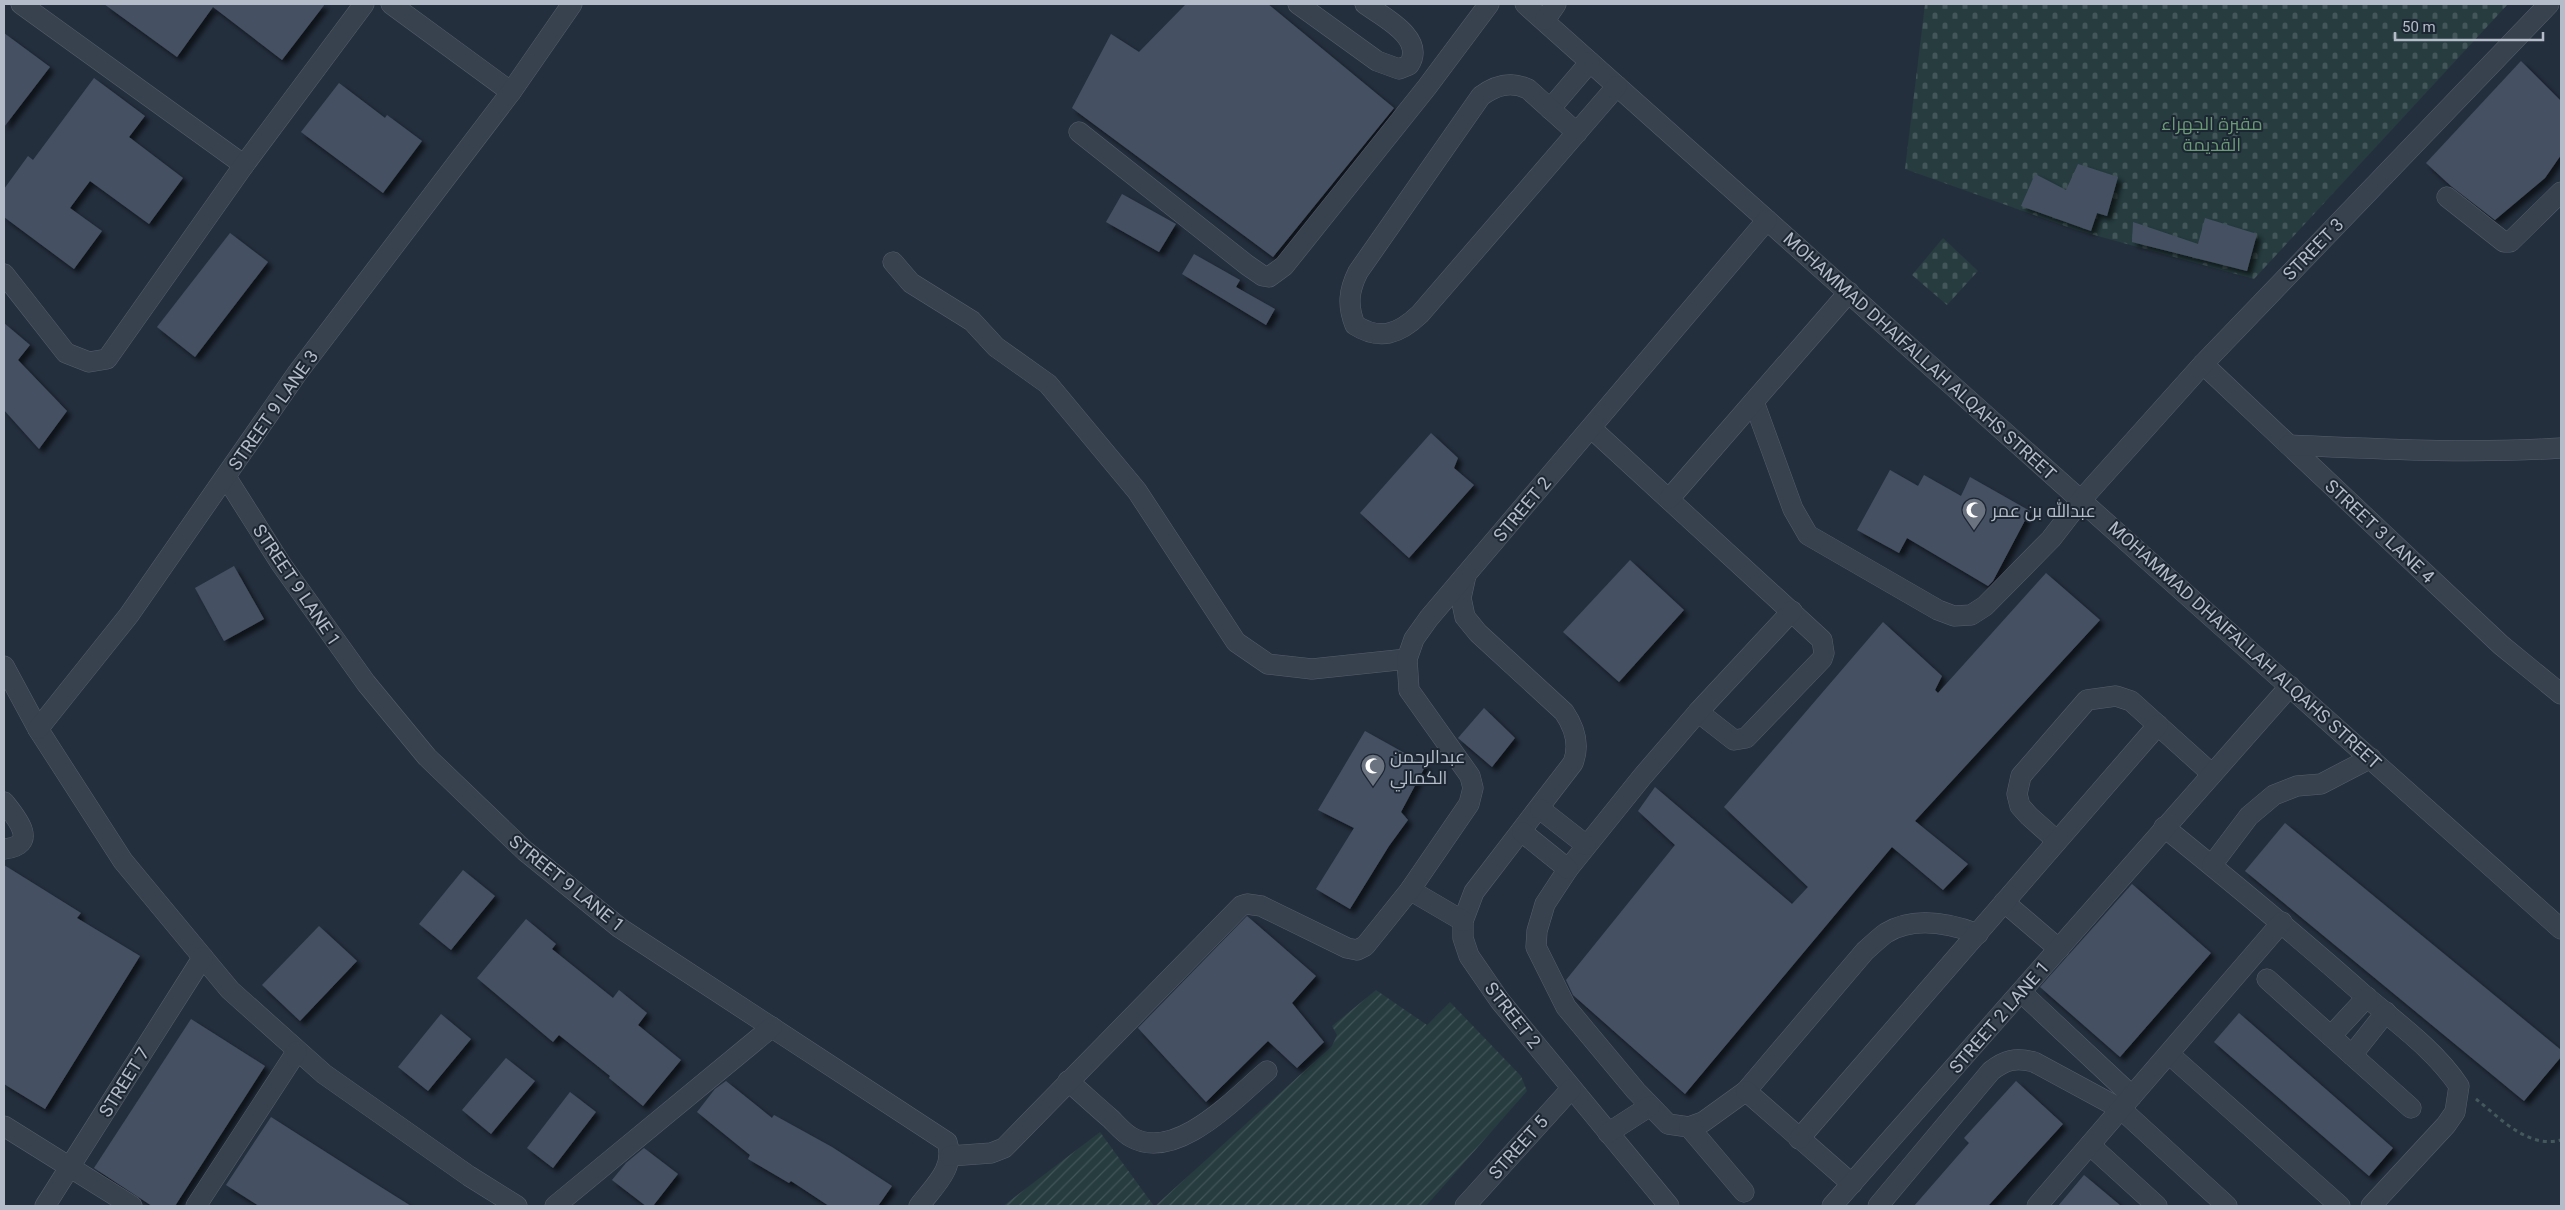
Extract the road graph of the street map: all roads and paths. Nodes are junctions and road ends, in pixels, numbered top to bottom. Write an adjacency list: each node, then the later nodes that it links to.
1 (21, 4): 18 (street)
2 (364, 4): 18 (street)
3 (391, 4): 14 (street)
4 (572, 4): 14 (street, STREET 9 LANE 3)
5 (1298, 4): 6 (street)
6 (1365, 4)
7 (1489, 4): 16 (street)
8 (1525, 4): 11 (street, MOHAMMAD DHAIFALLAH ALQAHS STREET)
9 (1556, 4): 11 (street)
10 (2549, 4): 25 (street, STREET 3)
11 (1545, 20): 12 (street, MOHAMMAD DHAIFALLAH ALQAHS STREET)
12 (1590, 62): 13 (street, MOHAMMAD DHAIFALLAH ALQAHS STREET); 15 (street)
13 (1617, 86): 17 (street); 21 (street, MOHAMMAD DHAIFALLAH ALQAHS STREET)
14 (511, 92): 30 (street, STREET 9 LANE 3)
15 (1550, 110): 17 (street); 17 (street)
16 (1079, 132)
17 (1577, 133)
18 (244, 165): 23 (street)
19 (2561, 192): 20 (street)
20 (2448, 197)
21 (1767, 220): 24 (street, MOHAMMAD DHAIFALLAH ALQAHS STREET); 27 (street, STREET 2)
22 (893, 262): 35 (street)
23 (4, 274)
24 (1849, 292): 26 (street); 32 (street, MOHAMMAD DHAIFALLAH ALQAHS STREET)
25 (2203, 364): 28 (street, STREET 3 LANE 4); 32 (street, STREET 3)
26 (1754, 402): 31 (street); 32 (street, STREET 3)
27 (1591, 428): 31 (street); 33 (street, STREET 2)
28 (2289, 445): 29 (street); 38 (street, STREET 3 LANE 4)
29 (2561, 448)
30 (226, 477): 41 (street, STREET 9 LANE 3); 65 (street, STREET 9 LANE 1)
31 (1669, 499): 34 (street)
32 (2082, 499): 37 (street, MOHAMMAD DHAIFALLAH ALQAHS STREET)
33 (1466, 574): 35 (street); 45 (street, STREET 2)
34 (1792, 612): 39 (street); 39 (street)
35 (1407, 659): 53 (street)
36 (4, 666): 41 (street)
37 (2290, 686): 42 (street, MOHAMMAD DHAIFALLAH ALQAHS STREET); 43 (street, STREET 2 LANE 1)
38 (2561, 694)
39 (1698, 712): 49 (street)
40 (2158, 724): 43 (street); 48 (street); 48 (street)
41 (38, 729): 60 (street)
42 (2371, 758): 51 (street); 57 (street, MOHAMMAD DHAIFALLAH ALQAHS STREET)
43 (2212, 774): 46 (street, STREET 2 LANE 1)
44 (4, 802): 50 (street)
45 (1540, 809): 47 (street, STREET 2); 49 (street)
46 (2164, 827): 51 (street); 59 (street, STREET 2 LANE 1)
47 (1522, 832): 52 (street); 55 (street, STREET 2)
48 (2056, 840): 54 (street)
49 (1586, 845): 52 (street)
50 (4, 848)
51 (2212, 865): 56 (street)
52 (1568, 869): 78 (street)
53 (1410, 890): 55 (street); 72 (street)
54 (2004, 902): 58 (street); 59 (street)
55 (1463, 921): 74 (street, STREET 2)
56 (2282, 922): 63 (street); 68 (street)
57 (2561, 929)
58 (1978, 934): 75 (street); 83 (street)
59 (2059, 949): 62 (street, STREET 2 LANE 1)
60 (203, 957): 67 (street); 87 (street, STREET 7)
61 (2267, 979): 66 (street)
62 (2020, 992): 71 (street, STREET 2 LANE 1); 77 (street)
63 (2366, 996): 64 (street); 66 (street)
64 (2386, 1012): 69 (street); 73 (street)
65 (772, 1027): 86 (street, STREET 9 LANE 1); 95 (street)
66 (2330, 1036): 69 (street)
67 (297, 1051): 93 (street); 94 (street)
68 (2169, 1054): 77 (street); 103 (street)
69 (2352, 1055): 79 (street)
70 (1267, 1071): 72 (street)
71 (1947, 1076): 76 (street); 88 (street, STREET 2 LANE 1)
72 (1068, 1081): 86 (street)
73 (2459, 1086): 84 (path); 104 (street)
74 (1571, 1089): 82 (street, STREET 2); 97 (street, STREET 5)
75 (1746, 1091): 81 (street); 83 (street)
76 (1971, 1095): 77 (street); 90 (street)
77 (2127, 1103): 85 (street); 102 (street)
78 (1650, 1106): 81 (street); 82 (street)
79 (2410, 1108)
80 (4, 1126): 87 (street)
81 (1689, 1128): 89 (street)
82 (1608, 1133): 98 (street, STREET 2)
83 (1799, 1139): 88 (street)
84 (2561, 1140)
85 (2090, 1145): 100 (street); 101 (street)
86 (950, 1156): 96 (street)
87 (70, 1167): 91 (street, STREET 7); 92 (street)
88 (1852, 1184): 99 (street, STREET 2 LANE 1)
89 (1744, 1192)
90 (1884, 1204)
91 (45, 1206)
92 (132, 1206)
93 (196, 1206)
94 (517, 1206)
95 (555, 1206)
96 (919, 1206)
97 (1465, 1206)
98 (1668, 1206)
99 (1832, 1206)
100 (2037, 1206)
101 (2157, 1206)
102 (2227, 1206)
103 (2340, 1206)
104 (2371, 1206)

